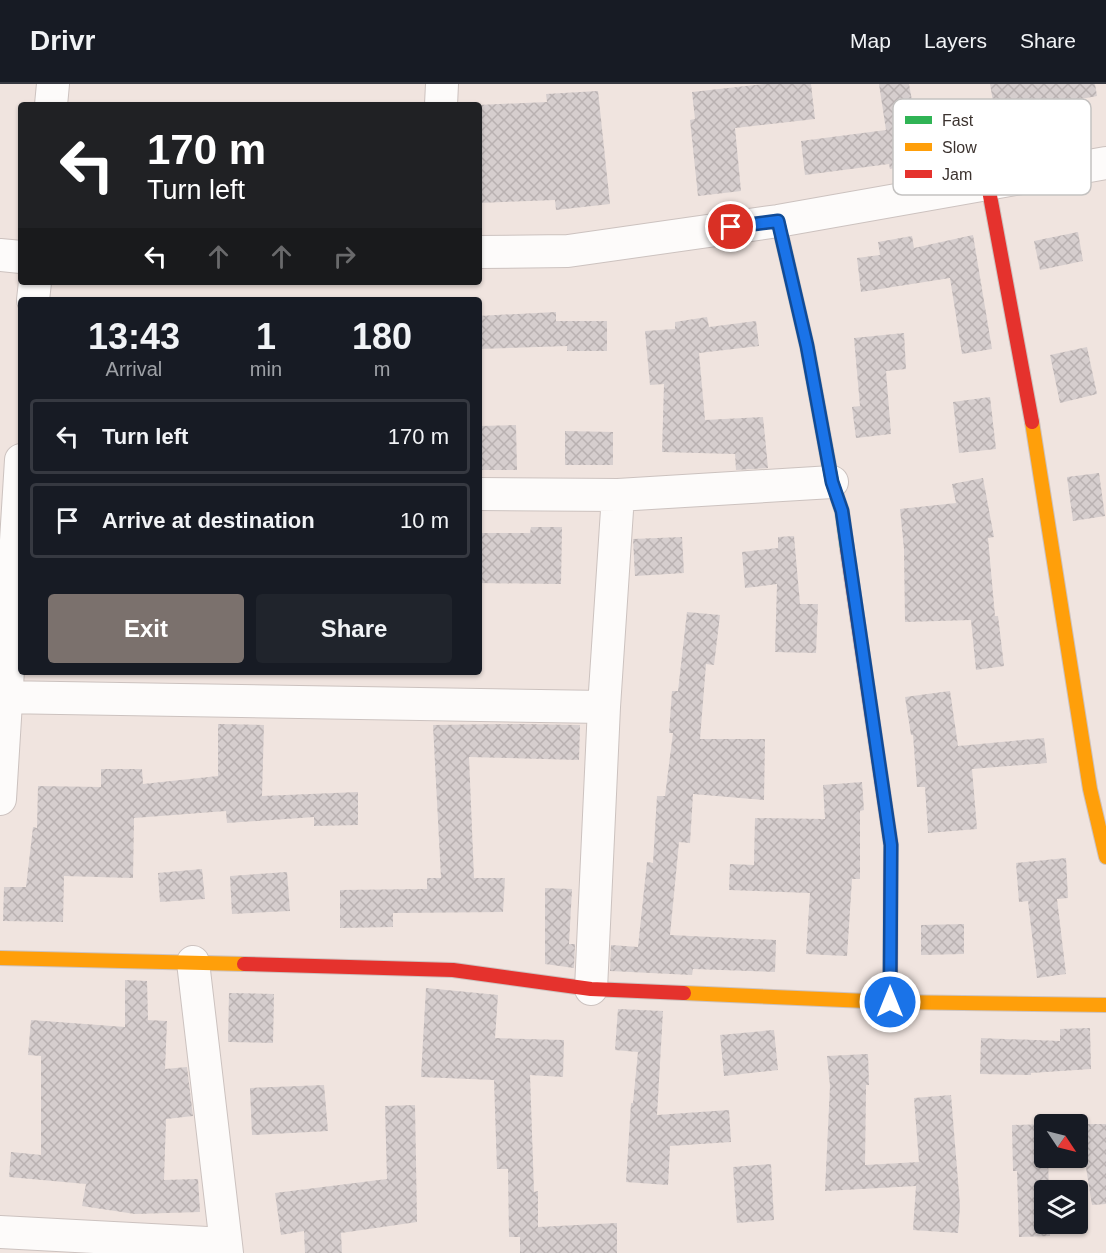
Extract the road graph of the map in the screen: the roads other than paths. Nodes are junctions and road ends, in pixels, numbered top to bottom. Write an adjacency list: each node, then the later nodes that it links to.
1 (53, 84): 3 (street)
2 (442, 84): 4 (street)
3 (51, 102)
4 (441, 102)
5 (1106, 163): 6 (street)
6 (1091, 166)
7 (930, 195): 9 (street)
8 (990, 195): 19 (street)
9 (778, 221): 10 (street); 14 (street)
10 (482, 252)
11 (0, 255): 12 (street)
12 (18, 256)
13 (15, 480): 17 (street)
14 (832, 482): 16 (street); 25 (street)
15 (482, 494): 16 (street)
16 (618, 495): 18 (street)
17 (3, 697): 18 (street); 20 (street)
18 (604, 706): 24 (street)
19 (1098, 787): 21 (street)
20 (0, 799)
21 (1106, 857)
22 (0, 958): 23 (street)
23 (193, 962): 24 (street); 28 (street)
24 (591, 989): 25 (street)
25 (890, 1002): 26 (street)
26 (1106, 1005)
27 (0, 1232): 28 (street)
28 (227, 1249)

